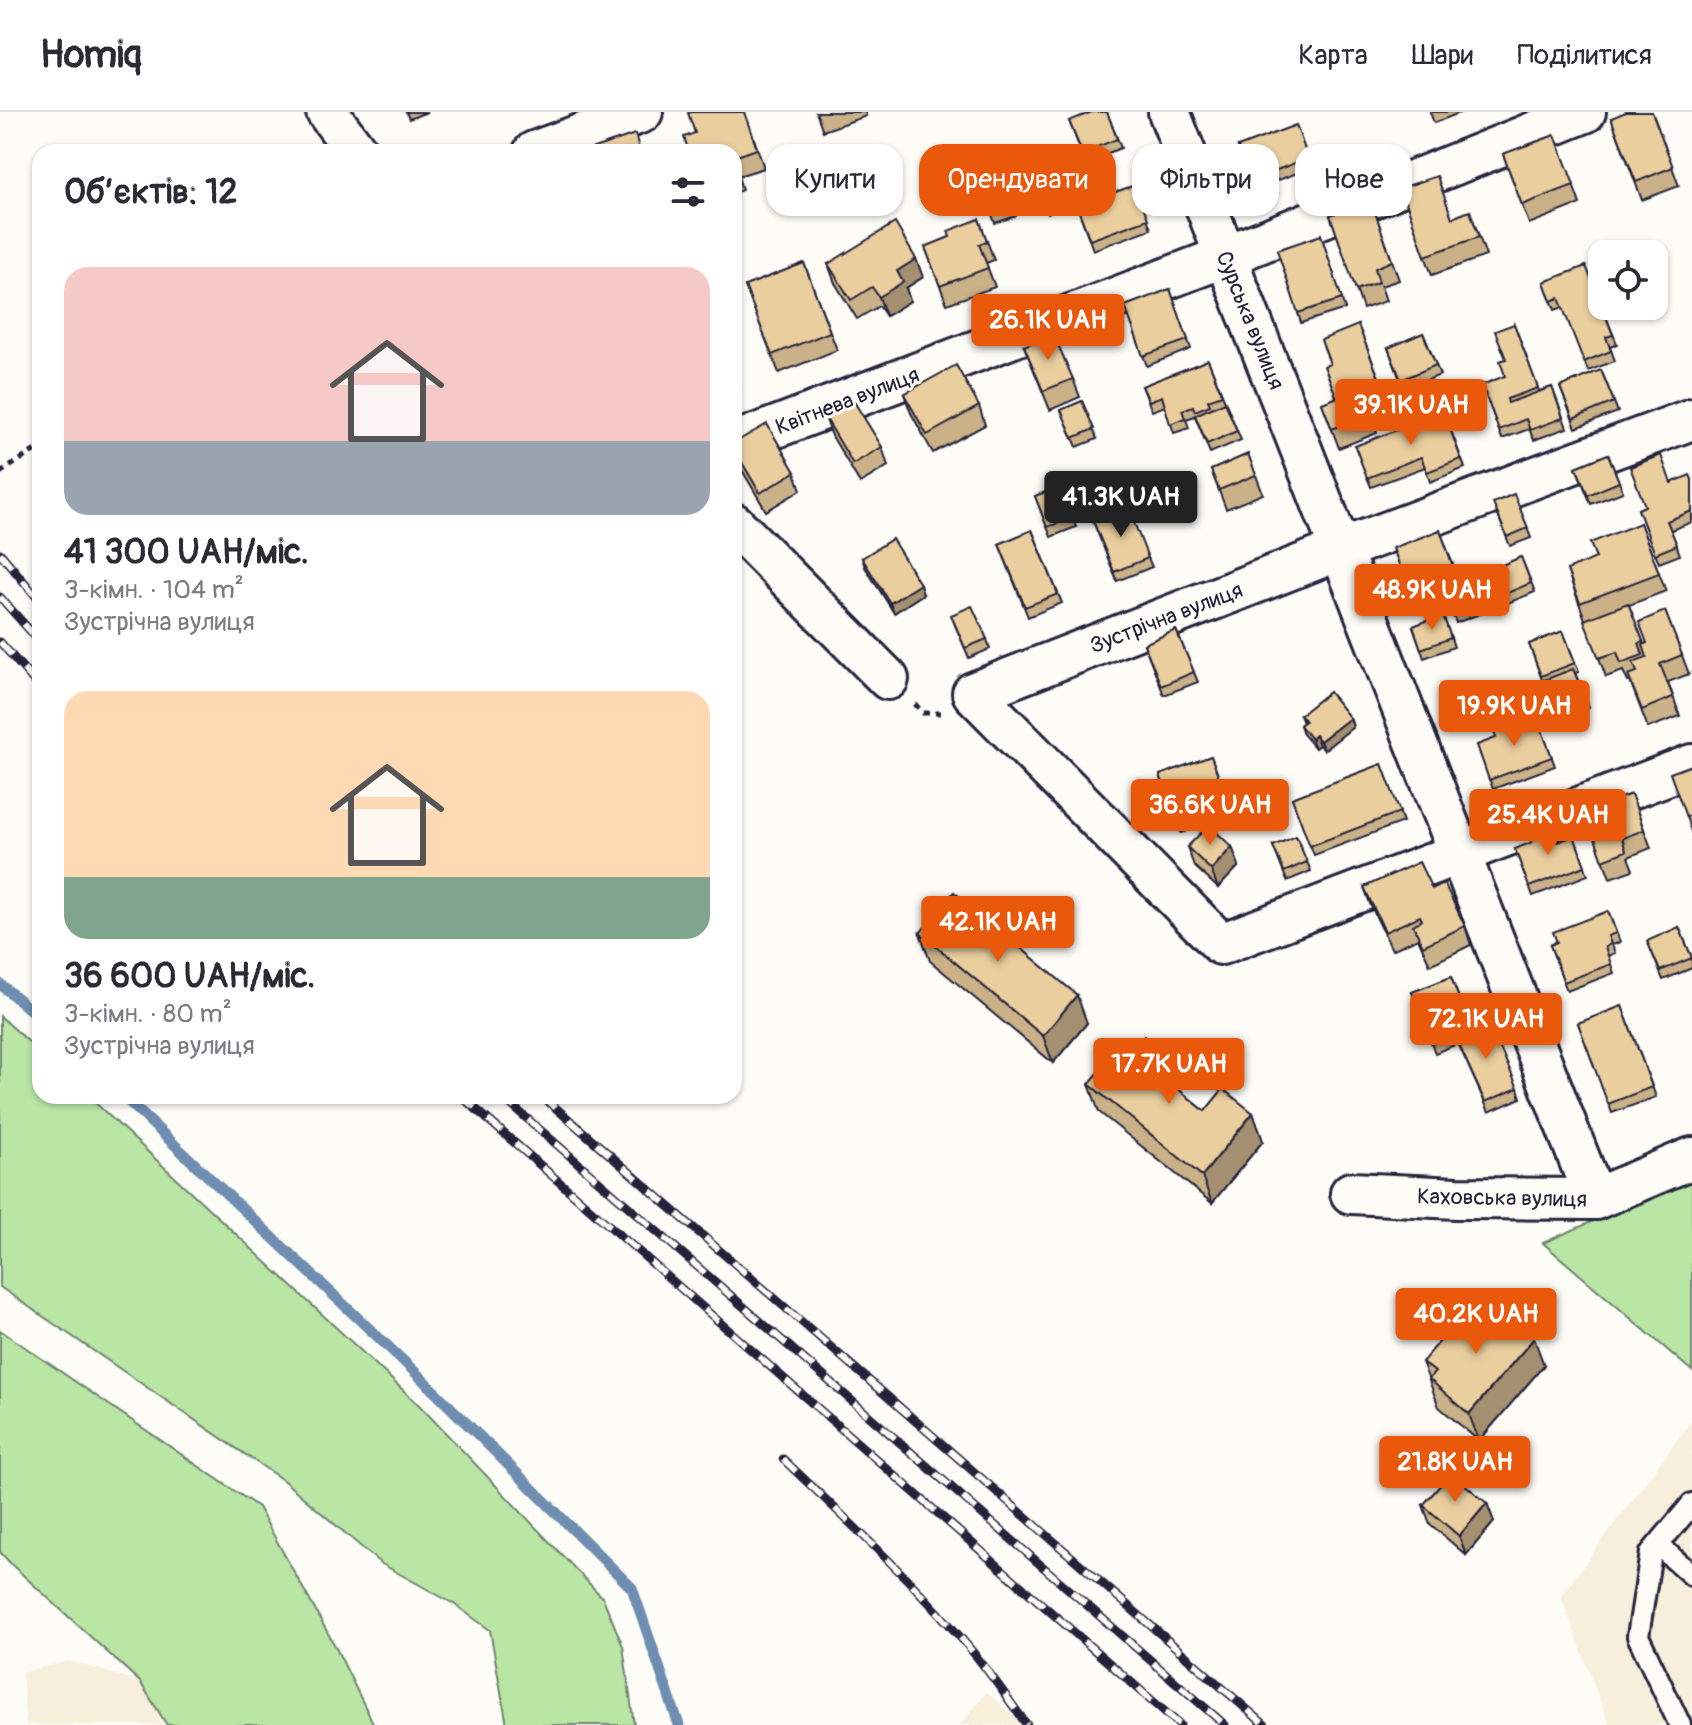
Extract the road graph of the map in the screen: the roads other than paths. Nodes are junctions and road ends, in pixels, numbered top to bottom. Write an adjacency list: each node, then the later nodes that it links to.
1 (327, 112): 5 (street)
2 (642, 112): 6 (street)
3 (1169, 112): 7 (street, Сурська вулиця)
4 (1585, 112): 7 (street, Квітнева вулиця)
5 (351, 144)
6 (556, 144)
7 (1226, 256): 9 (street, Квітнева вулиця); 11 (street, Сурська вулиця)
8 (1692, 419): 11 (street, Зустрічна вулиця)
9 (742, 440)
10 (742, 532): 12 (street)
11 (1342, 549): 14 (street, Сурська вулиця); 14 (street, Зустрічна вулиця)
12 (888, 679)
13 (1692, 765): 14 (street)
14 (1460, 854): 17 (street, Сурська вулиця)
15 (1692, 1158): 17 (street, Каховська вулиця)
16 (1351, 1193): 17 (street, Каховська вулиця)
17 (1595, 1199)
18 (1692, 1504): 19 (lane)
19 (1658, 1545): 20 (lane); 21 (lane)
20 (1692, 1575)
21 (1680, 1725)

